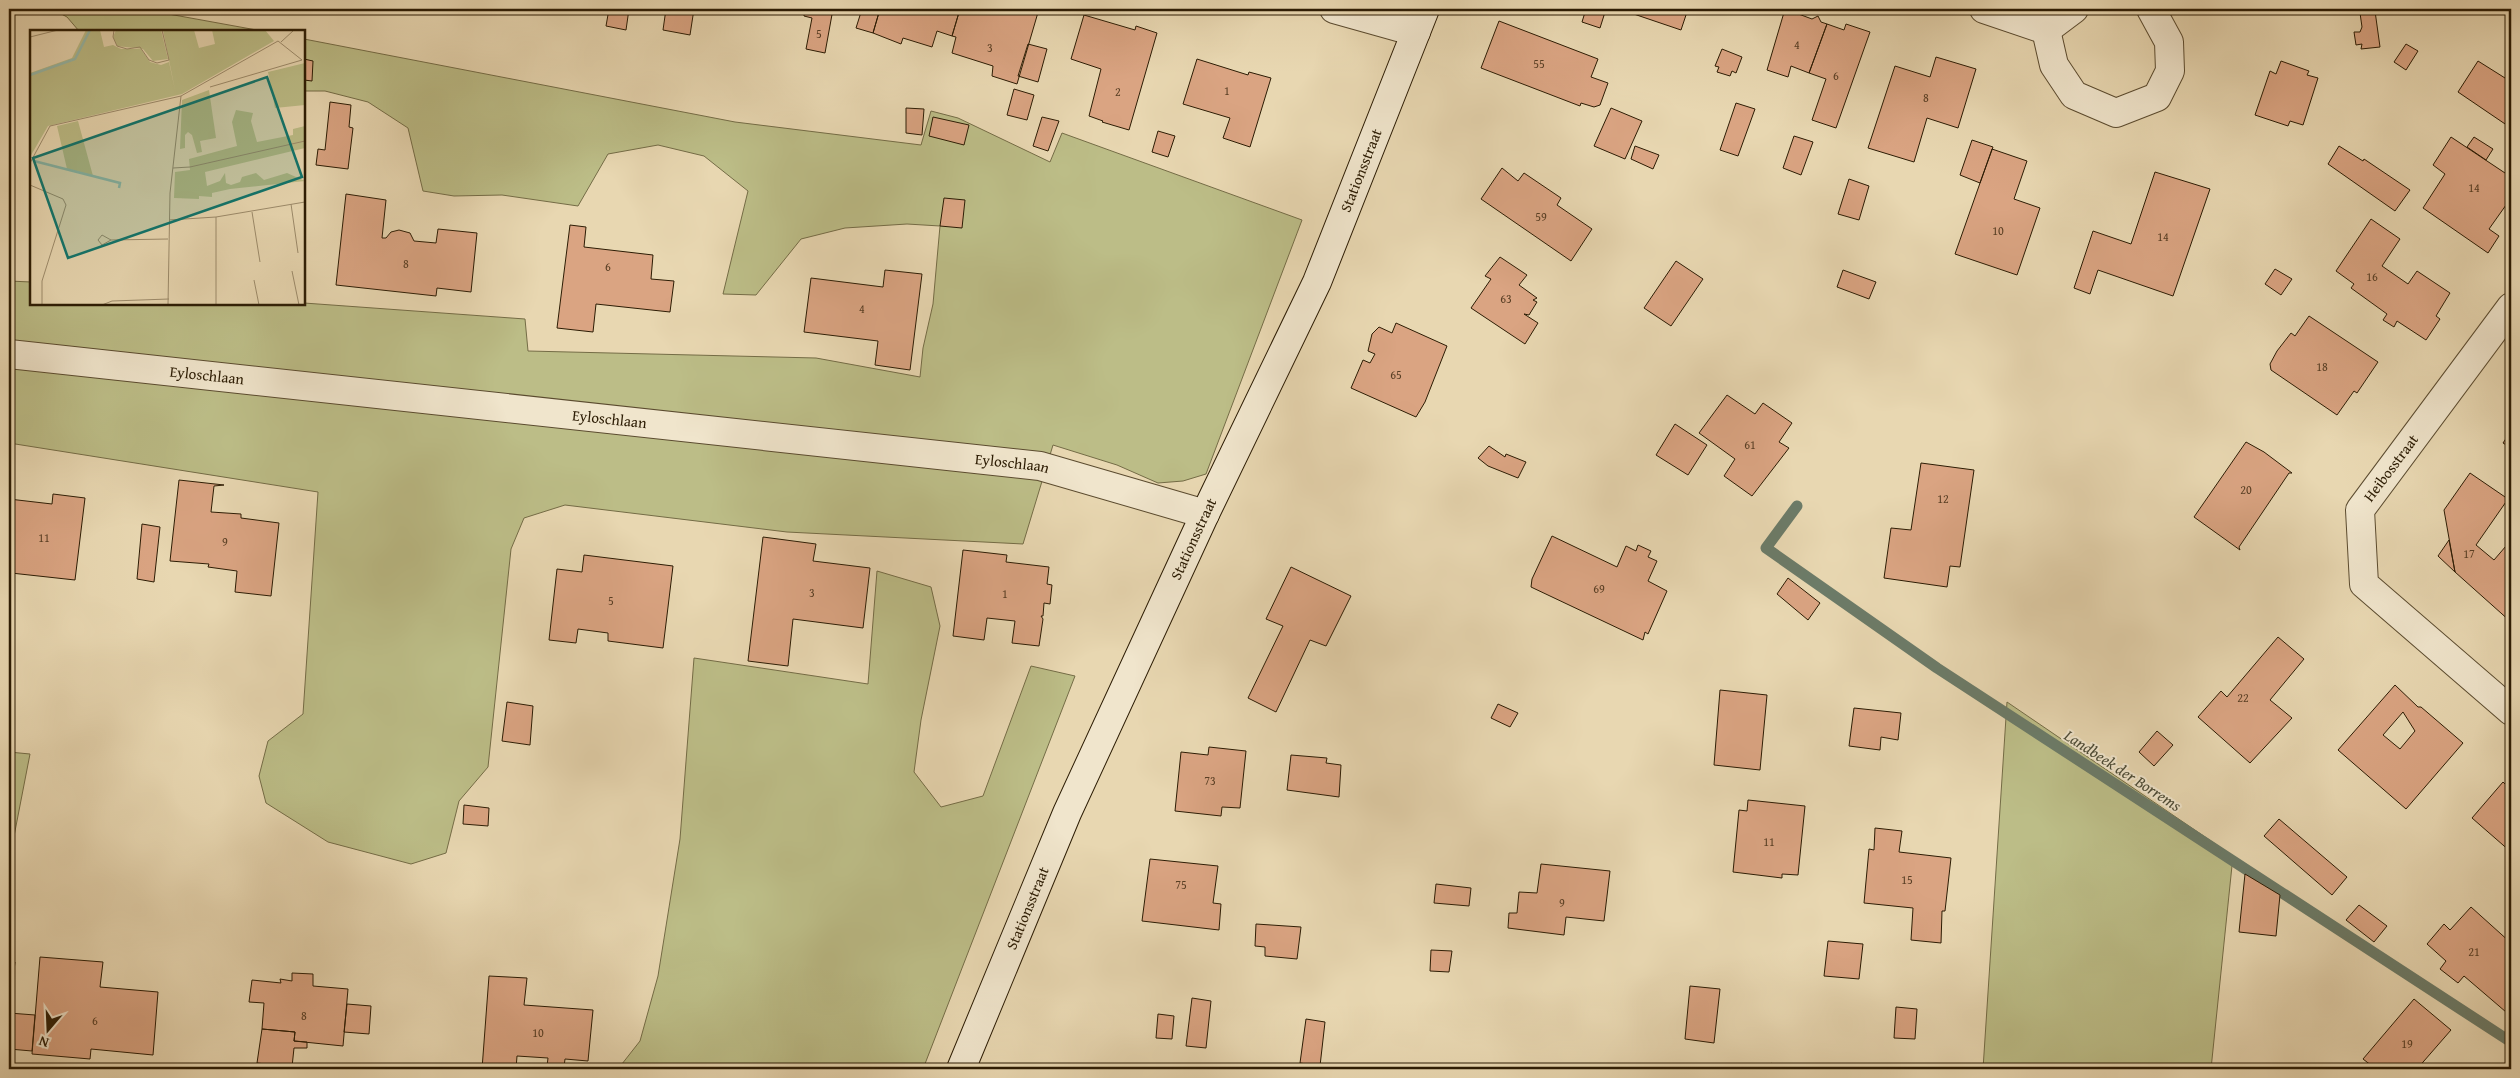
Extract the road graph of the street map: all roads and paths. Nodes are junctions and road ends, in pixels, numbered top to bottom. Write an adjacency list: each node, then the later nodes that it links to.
1 (1334, 9): 5 (street)
2 (1984, 9): 6 (street)
3 (2074, 9): 6 (street)
4 (2151, 9): 6 (street)
5 (1420, 20): 9 (street, Stationsstraat)
6 (2046, 30)
7 (2511, 307): 10 (street, Heibosstraat)
8 (9, 354): 9 (street, Eyloschlaan)
9 (1205, 514): 11 (street, Stationsstraat)
10 (2511, 711)
11 (961, 1069)

